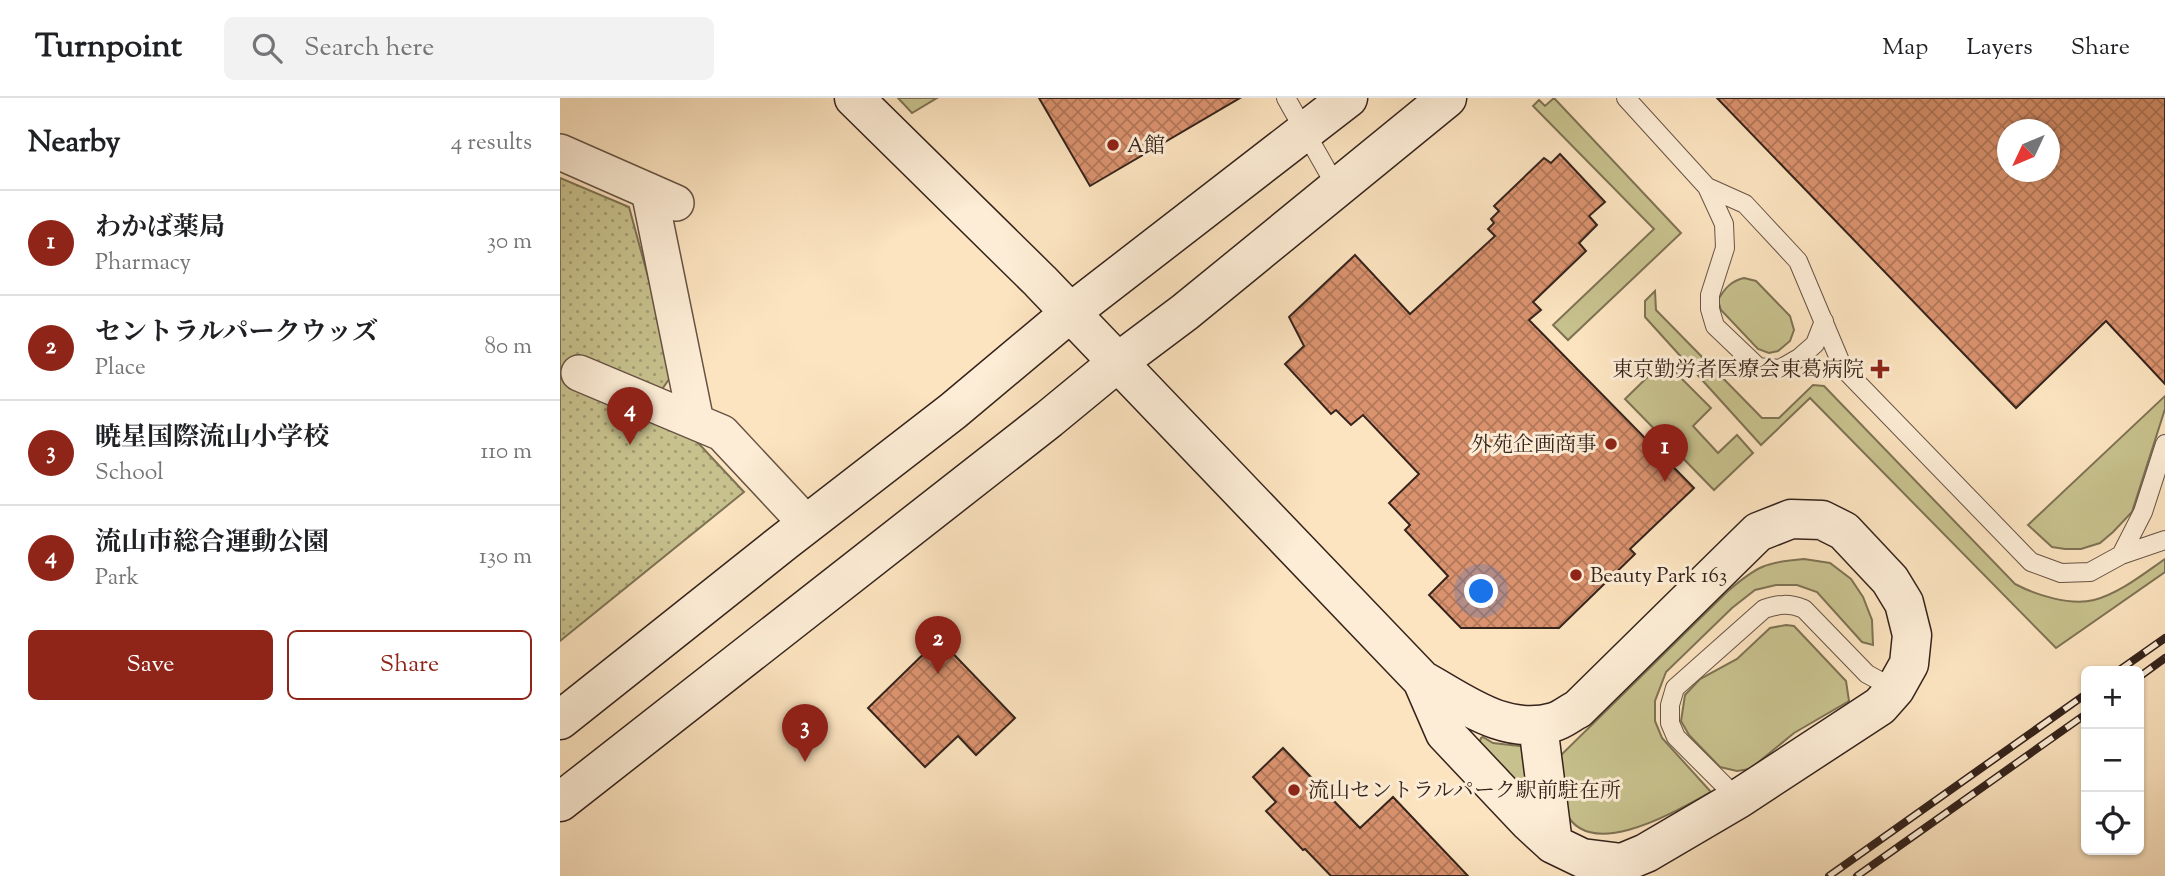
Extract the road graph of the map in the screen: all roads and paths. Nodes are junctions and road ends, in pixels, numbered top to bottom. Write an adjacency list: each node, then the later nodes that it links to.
1 (854, 98): 10 (street)
2 (1286, 98): 6 (lane)
3 (1348, 98): 6 (street)
4 (1447, 98): 9 (street)
5 (1626, 98): 8 (lane)
6 (1305, 132): 9 (lane); 10 (street)
7 (560, 152): 14 (street)
8 (1707, 187): 11 (lane); 11 (lane)
9 (1337, 188): 12 (street)
10 (1070, 313): 12 (street); 16 (street)
11 (1824, 321): 18 (lane)
12 (1117, 363): 19 (street); 24 (street)
13 (579, 373): 14 (street)
14 (696, 422): 16 (street)
15 (2165, 444): 18 (lane)
16 (807, 524): 21 (street)
17 (2165, 540): 18 (lane)
18 (2120, 555)
19 (1422, 680): 22 (street); 25 (street)
20 (1895, 689): 22 (street); 23 (street); 23 (lane)
21 (560, 720)
22 (1538, 725): 25 (street)
23 (1738, 799): 25 (street)
24 (560, 802)
25 (1553, 844)

